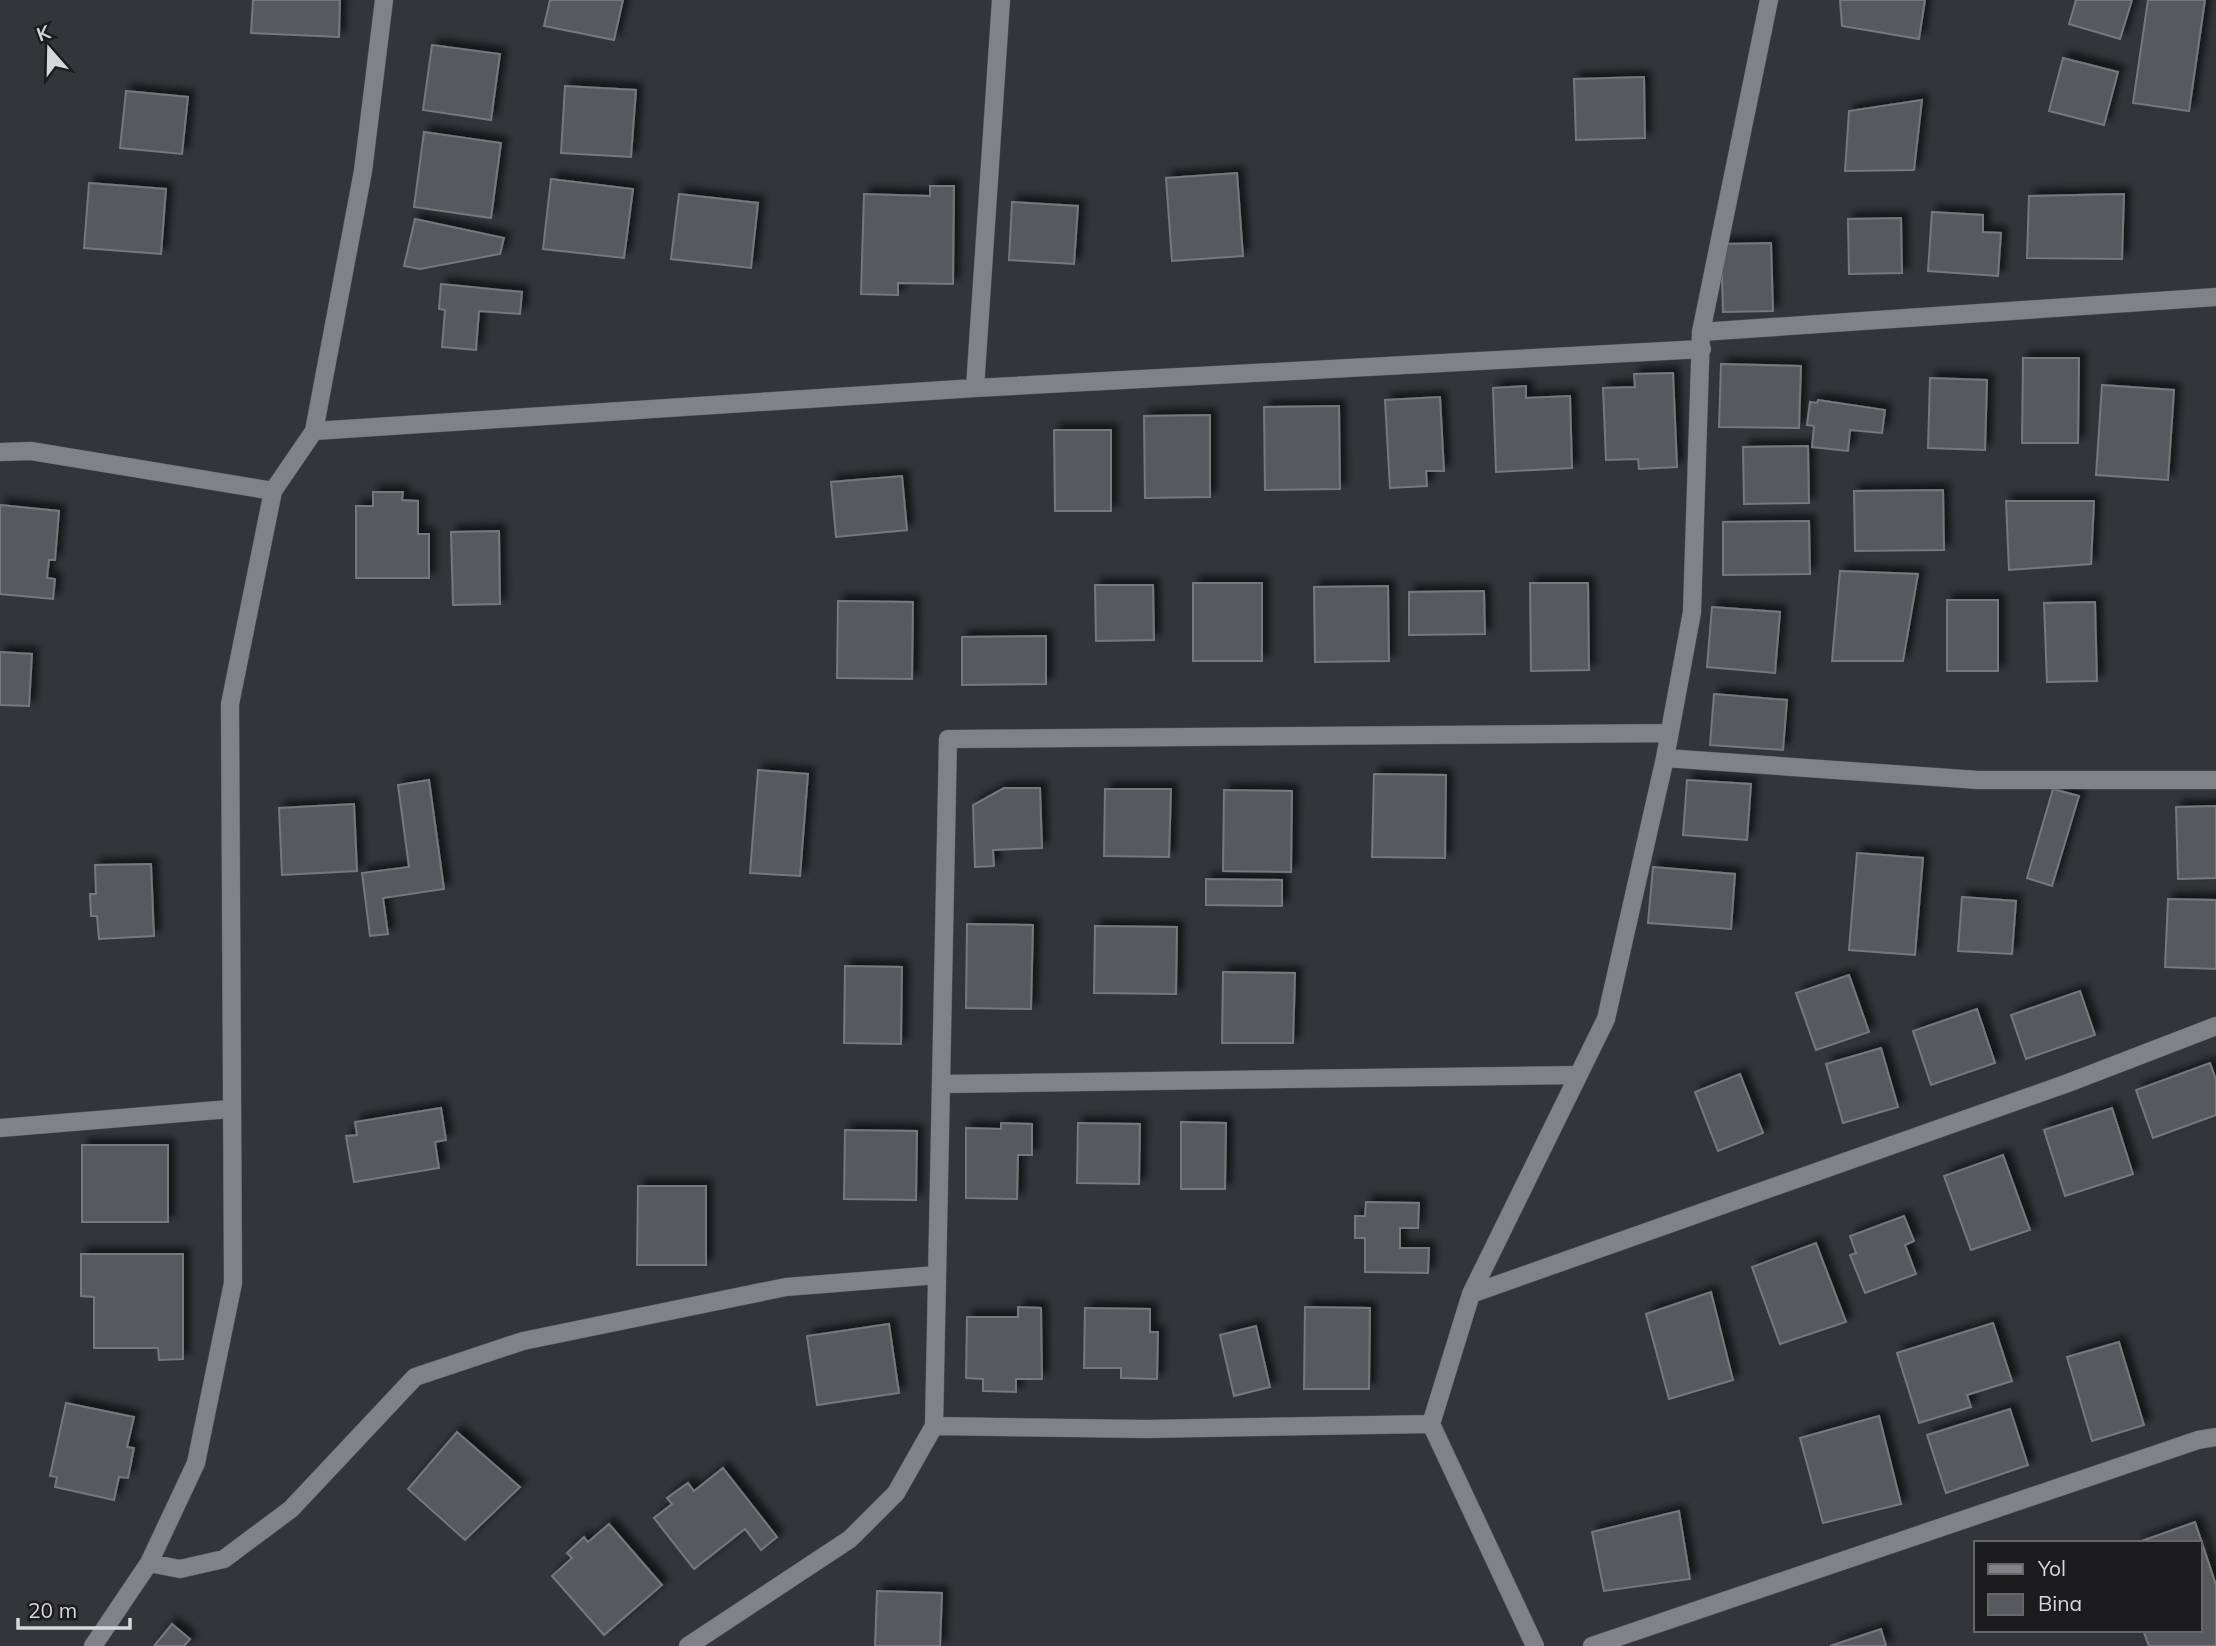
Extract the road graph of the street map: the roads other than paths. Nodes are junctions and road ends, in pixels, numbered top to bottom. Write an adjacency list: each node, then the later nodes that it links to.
1 (384, 0): 7 (street)
2 (1001, 0): 6 (street)
3 (1769, 0): 5 (street)
4 (2216, 298): 5 (street)
5 (1701, 340): 6 (street); 10 (street)
6 (975, 388): 7 (street)
7 (314, 431): 9 (street)
8 (0, 452): 9 (street)
9 (273, 491): 16 (street)
10 (1669, 733): 11 (street); 15 (street)
11 (1665, 758): 12 (street); 14 (street)
12 (2216, 780)
13 (2216, 1026): 19 (street)
14 (1578, 1075): 15 (street); 19 (street)
15 (942, 1084): 18 (street)
16 (230, 1109): 17 (street); 23 (street)
17 (0, 1128)
18 (937, 1275): 21 (street); 23 (street)
19 (1471, 1294): 20 (street)
20 (1431, 1424): 21 (street); 26 (street)
21 (934, 1426): 25 (street)
22 (2216, 1437): 27 (street)
23 (149, 1563): 24 (street)
24 (93, 1646)
25 (688, 1646)
26 (1535, 1646)
27 (1592, 1646)

